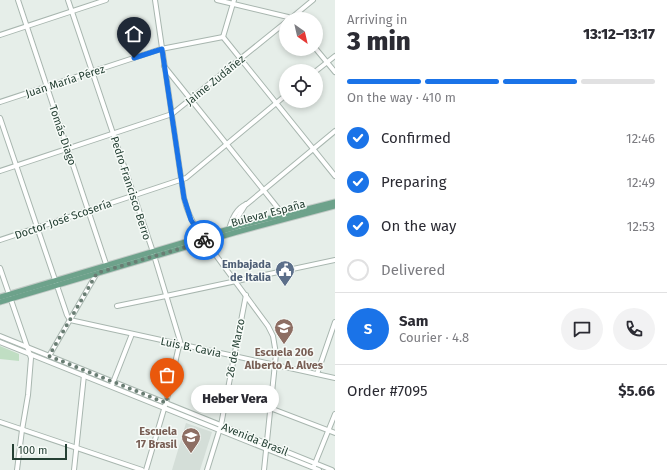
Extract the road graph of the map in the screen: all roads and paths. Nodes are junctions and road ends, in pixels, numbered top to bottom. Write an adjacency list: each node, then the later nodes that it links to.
1 (18, 0): 11 (street, Tomás Diago)
2 (68, 0): 8 (street, Pedro Francisco Berro)
3 (106, 0): 8 (street)
4 (154, 0): 15 (street)
5 (218, 0): 7 (street)
6 (313, 0): 9 (street)
7 (234, 2): 10 (street); 14 (street)
8 (72, 11): 11 (street); 22 (street, Pedro Francisco Berro)
9 (298, 12)
10 (279, 14)
11 (27, 26): 13 (street); 24 (street, Tomás Diago)
12 (279, 28): 18 (street, Jaime Zudáñez)
13 (0, 35)
14 (223, 37): 15 (street, Juan María Pérez); 18 (street)
15 (162, 49): 21 (street); 22 (street, Juan María Pérez)
16 (322, 56): 19 (street)
17 (335, 56): 19 (street)
18 (241, 59): 25 (street, Jaime Zudáñez); 28 (street)
19 (327, 62): 20 (street); 23 (street)
20 (323, 65)
21 (164, 66): 25 (street); 29 (street)
22 (93, 72): 24 (street, Juan María Pérez); 32 (street, Pedro Francisco Berro)
23 (335, 72)
24 (47, 87): 27 (street, Juan María Pérez); 34 (street, Tomás Diago)
25 (190, 99): 29 (street, Jaime Zudáñez); 33 (street)
26 (279, 101): 28 (street, Doctor José Scosería)
27 (0, 102)
28 (276, 103): 33 (street, Doctor José Scosería); 35 (street)
29 (172, 114): 32 (street, Jaime Zudáñez); 39 (street)
30 (0, 118): 36 (street)
31 (335, 131): 35 (street)
32 (113, 133): 34 (street, Jaime Zudáñez); 41 (street, Pedro Francisco Berro)
33 (227, 144): 39 (street, Doctor José Scosería); 40 (street)
34 (68, 148): 36 (street, Jaime Zudáñez); 45 (street, Tomás Diago)
35 (313, 149): 38 (street); 40 (street)
36 (16, 166): 37 (street, Jaime Zudáñez); 48 (street)
37 (0, 171)
38 (335, 176)
39 (181, 179): 41 (street, Doctor José Scosería); 51 (street)
40 (264, 190): 43 (street); 46 (street)
41 (134, 195): 45 (street, Doctor José Scosería); 53 (street, Pedro Francisco Berro)
42 (335, 202): 46 (main road, Bulevar España)
43 (247, 204): 47 (street); 49 (street)
44 (335, 206): 46 (main road, Bulevar España)
45 (88, 210): 48 (street, Doctor José Scosería); 56 (street, Tomás Diago)
46 (285, 217): 47 (main road, Bulevar España); 50 (main road, Bulevar España)
47 (239, 226): 49 (main road, Bulevar España); 50 (street)
48 (37, 227): 52 (street, Doctor José Scosería); 59 (street)
49 (229, 229): 51 (main road, Bulevar España)
50 (237, 232): 51 (main road, Bulevar España)
51 (204, 239): 53 (main road, Bulevar España); 58 (street)
52 (0, 240)
53 (153, 254): 56 (main road, Bulevar España); 61 (street, Pedro Francisco Berro)
54 (335, 260): 58 (street)
55 (0, 268): 60 (street)
56 (107, 268): 57 (main road, Bulevar España); 59 (main road, Bulevar España)
57 (97, 273): 59 (main road, Bulevar España); 66 (street)
58 (235, 281): 61 (street); 62 (street)
59 (56, 283): 60 (main road, Bulevar España); 66 (street)
60 (10, 296): 63 (main road, Bulevar España); 64 (main road, Bulevar España); 72 (street)
61 (166, 296): 65 (street); 71 (street, Pedro Francisco Berro)
62 (246, 296): 75 (street, 26 de Marzo); 76 (street)
63 (0, 297)
64 (0, 302)
65 (117, 306)
66 (70, 320): 68 (street, Luis B. Cavia); 74 (street)
67 (335, 322): 78 (street)
68 (132, 334): 71 (street, Luis B. Cavia); 81 (street)
69 (0, 336): 72 (street, Avenida Brasil)
70 (0, 342): 73 (street, Avenida Brasil)
71 (179, 345): 75 (street, Luis B. Cavia); 83 (street, Pedro Francisco Berro)
72 (28, 347): 73 (street); 74 (street, Avenida Brasil)
73 (30, 354): 79 (street, Avenida Brasil); 89 (street)
74 (49, 356): 77 (street, Avenida Brasil)
75 (233, 356): 76 (street, Luis B. Cavia); 88 (street, 26 de Marzo)
76 (275, 365): 78 (street, Luis B. Cavia); 85 (street)
77 (84, 370): 79 (street); 81 (street, Avenida Brasil)
78 (317, 374): 80 (street, Luis B. Cavia)
79 (84, 376): 82 (street, Avenida Brasil); 94 (street)
80 (335, 378)
81 (113, 382): 82 (street); 83 (street, Avenida Brasil)
82 (111, 387): 84 (street, Avenida Brasil)
83 (166, 403): 84 (street, Pedro Francisco Berro); 88 (street, Avenida Brasil)
84 (164, 408): 90 (street, Avenida Brasil); 100 (street, Pedro Francisco Berro)
85 (270, 408): 91 (street); 93 (street)
86 (335, 414): 91 (street)
87 (0, 422): 89 (street)
88 (221, 425): 90 (street, 26 de Marzo); 93 (street, Avenida Brasil)
89 (22, 430): 94 (street); 97 (street)
90 (220, 430): 95 (street, Avenida Brasil); 101 (street, 26 de Marzo)
91 (329, 430): 92 (street); 96 (street)
92 (335, 433)
93 (266, 444): 95 (street); 96 (street, Avenida Brasil)
94 (76, 448): 98 (street); 99 (street)
95 (266, 449): 96 (street, Avenida Brasil); 102 (street)
96 (314, 467): 103 (street, Avenida Brasil); 104 (street, Avenida Brasil)
97 (17, 470)
98 (74, 470)
99 (142, 470)
100 (146, 470)
101 (207, 470)
102 (264, 470)
103 (319, 470)
104 (332, 470)

